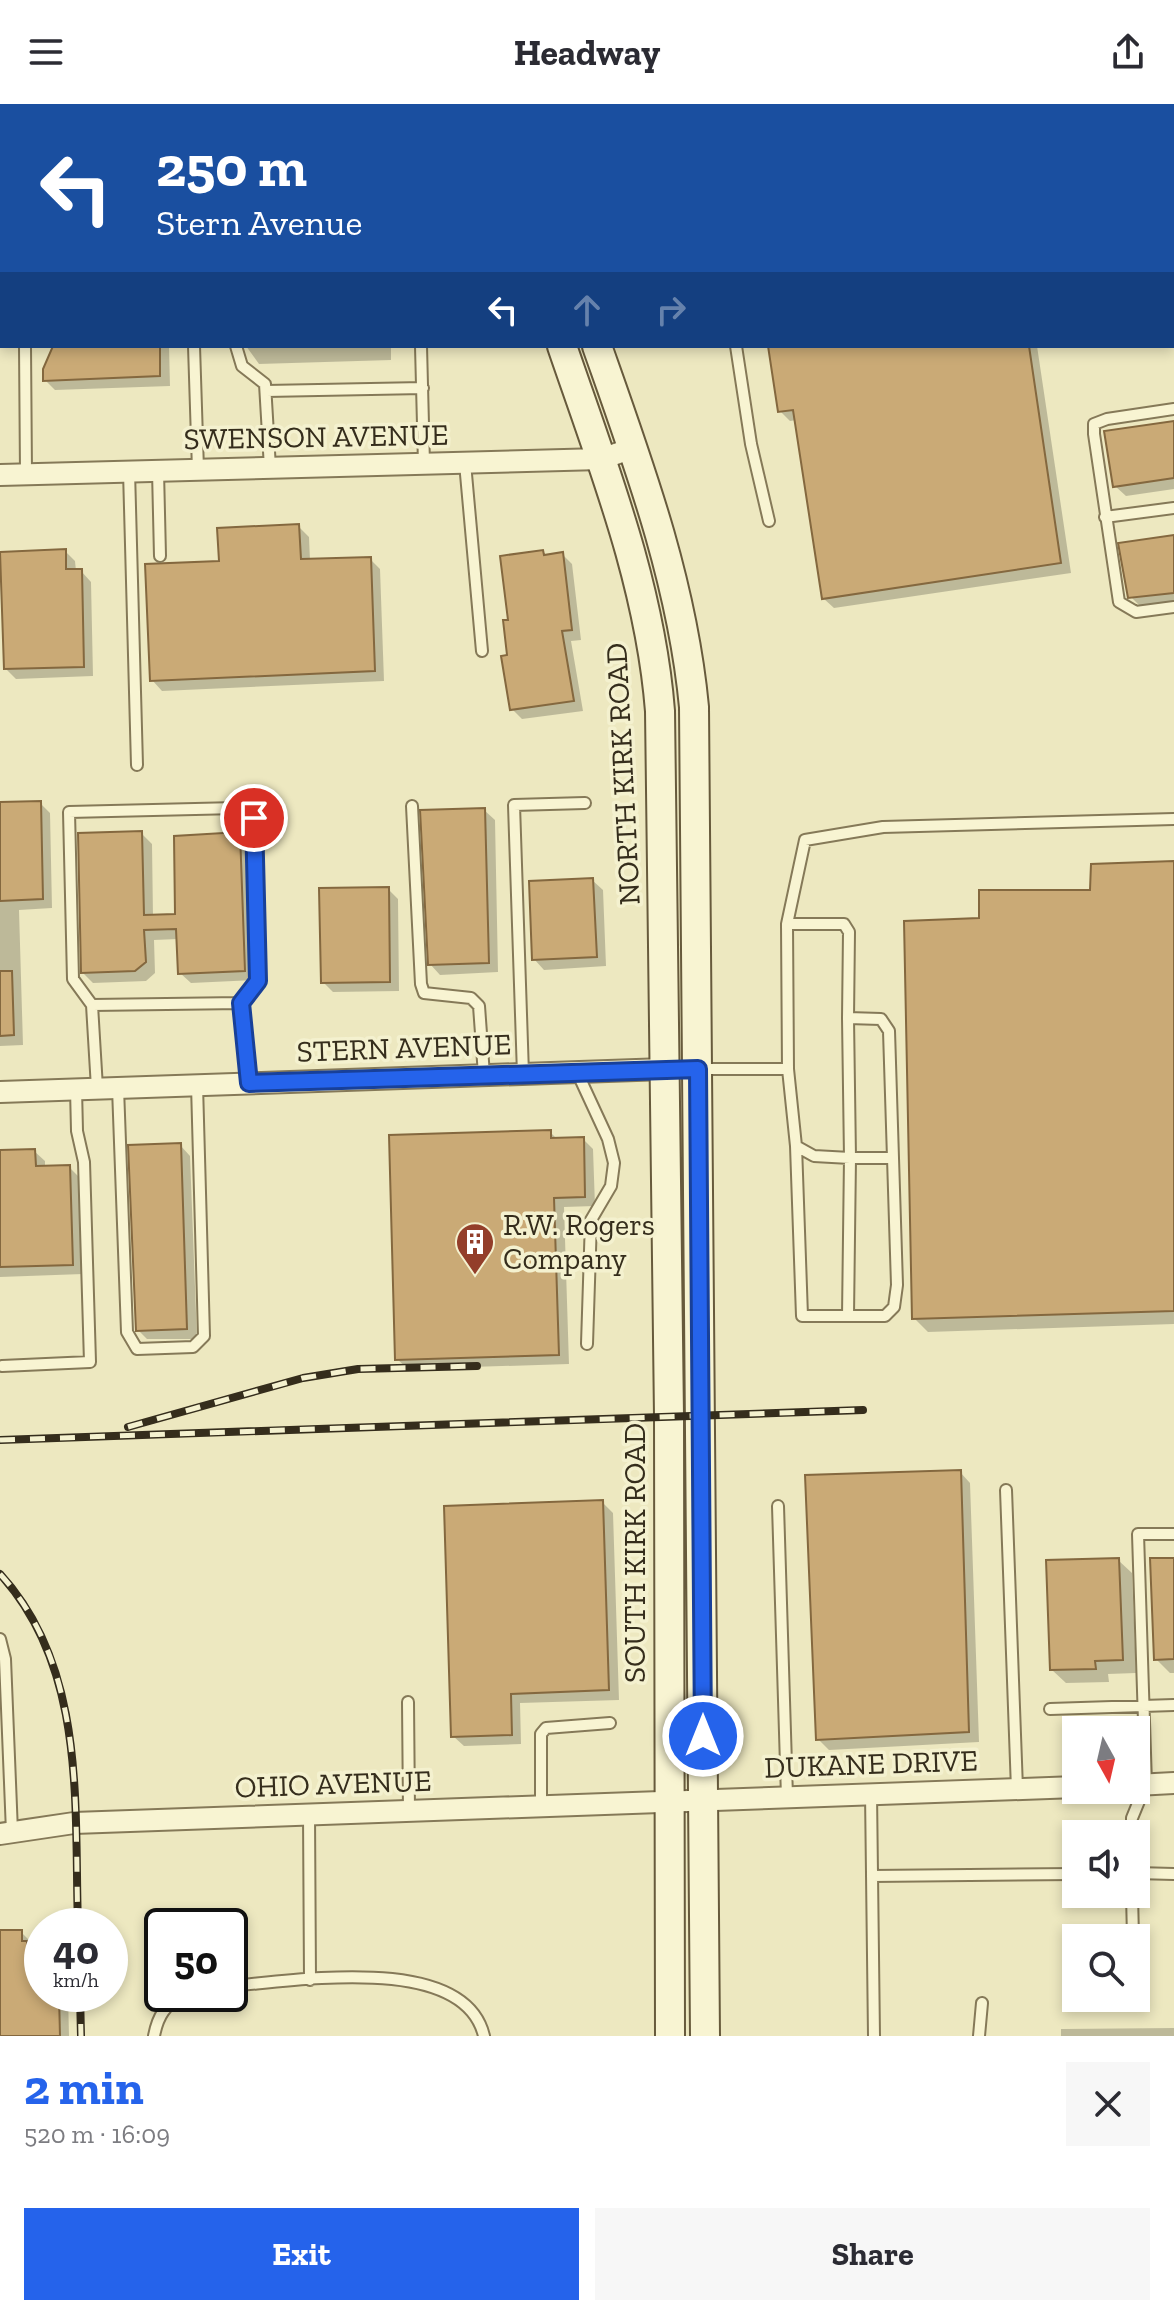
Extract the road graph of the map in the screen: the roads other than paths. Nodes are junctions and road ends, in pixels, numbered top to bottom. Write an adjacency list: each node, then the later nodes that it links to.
1 (25, 348): 19 (lane)
2 (194, 348): 16 (lane)
3 (237, 348): 9 (lane)
4 (421, 348): 8 (lane)
5 (563, 348): 12 (main road, NORTH KIRK ROAD)
6 (598, 348): 11 (main road)
7 (736, 348): 23 (lane)
8 (423, 388): 9 (lane); 14 (lane)
9 (266, 391): 15 (lane)
10 (1174, 409): 22 (lane)
11 (633, 448): 12 (street, SWENSON AVENUE); 36 (main road)
12 (601, 459): 13 (street, SWENSON AVENUE); 35 (main road, NORTH KIRK ROAD)
13 (465, 463): 14 (street, SWENSON AVENUE); 26 (lane)
14 (424, 464): 15 (street, SWENSON AVENUE)
15 (270, 468): 16 (street, SWENSON AVENUE)
16 (198, 470): 18 (street, SWENSON AVENUE)
17 (129, 471): 18 (street, SWENSON AVENUE); 19 (street, SWENSON AVENUE); 27 (lane)
18 (158, 471): 24 (lane)
19 (26, 474): 20 (street, SWENSON AVENUE)
20 (0, 475)
21 (1174, 508): 22 (lane)
22 (1105, 517): 25 (lane)
23 (769, 521)
24 (160, 556)
25 (1174, 607)
26 (482, 651)
27 (137, 765)
28 (585, 803): 39 (lane)
29 (412, 806): 40 (lane)
30 (1174, 819): 31 (lane)
31 (787, 924): 34 (lane); 37 (lane)
32 (241, 1003): 33 (lane); 33 (lane); 41 (lane)
33 (92, 1005): 43 (lane)
34 (848, 1018): 47 (lane); 48 (lane)
35 (665, 1069): 36 (lane); 38 (street, STERN AVENUE); 68 (main road, SOUTH KIRK ROAD)
36 (698, 1069): 37 (lane); 69 (main road)
37 (788, 1069): 46 (lane)
38 (577, 1072): 39 (street, STERN AVENUE); 50 (lane)
39 (523, 1074): 40 (street, STERN AVENUE)
40 (484, 1075): 41 (street, STERN AVENUE)
41 (249, 1083): 42 (street, STERN AVENUE)
42 (197, 1085): 43 (street, STERN AVENUE); 43 (lane)
43 (108, 1088): 44 (street, STERN AVENUE)
44 (76, 1089): 45 (street, STERN AVENUE); 51 (lane)
45 (0, 1092)
46 (796, 1146): 47 (lane); 49 (lane)
47 (850, 1158): 48 (lane); 49 (lane)
48 (893, 1158): 49 (lane)
49 (848, 1316)
50 (587, 1344)
51 (2, 1366)
52 (1006, 1490): 65 (lane)
53 (778, 1506): 67 (lane)
54 (1174, 1534): 58 (lane)
55 (0, 1639): 73 (lane)
56 (408, 1702): 71 (lane)
57 (1174, 1705): 58 (lane)
58 (1143, 1706): 59 (lane); 60 (lane)
59 (1050, 1709)
60 (1143, 1716)
61 (610, 1723): 70 (lane)
62 (1174, 1783): 63 (street)
63 (1150, 1784)
64 (1062, 1787): 65 (street, DUKANE DRIVE)
65 (1017, 1789): 66 (street, DUKANE DRIVE)
66 (871, 1793): 67 (street, DUKANE DRIVE); 77 (lane)
67 (787, 1797): 69 (street, DUKANE DRIVE)
68 (669, 1801): 69 (street, DUKANE DRIVE); 70 (street, OHIO AVENUE); 84 (main road, SOUTH KIRK ROAD)
69 (703, 1801): 85 (main road)
70 (541, 1806): 71 (street, OHIO AVENUE)
71 (409, 1811): 72 (street, OHIO AVENUE)
72 (309, 1814): 73 (street, OHIO AVENUE); 78 (lane)
73 (6, 1833)
74 (1150, 1873): 76 (lane)
75 (1062, 1874): 77 (lane)
76 (1174, 1874)
77 (872, 1876): 86 (lane)
78 (310, 1980): 79 (lane); 83 (lane)
79 (248, 1985)
80 (982, 2003): 87 (lane)
81 (162, 2012): 82 (lane)
82 (154, 2036)
83 (484, 2036)
84 (670, 2036)
85 (705, 2036)
86 (874, 2036)
87 (979, 2036)

